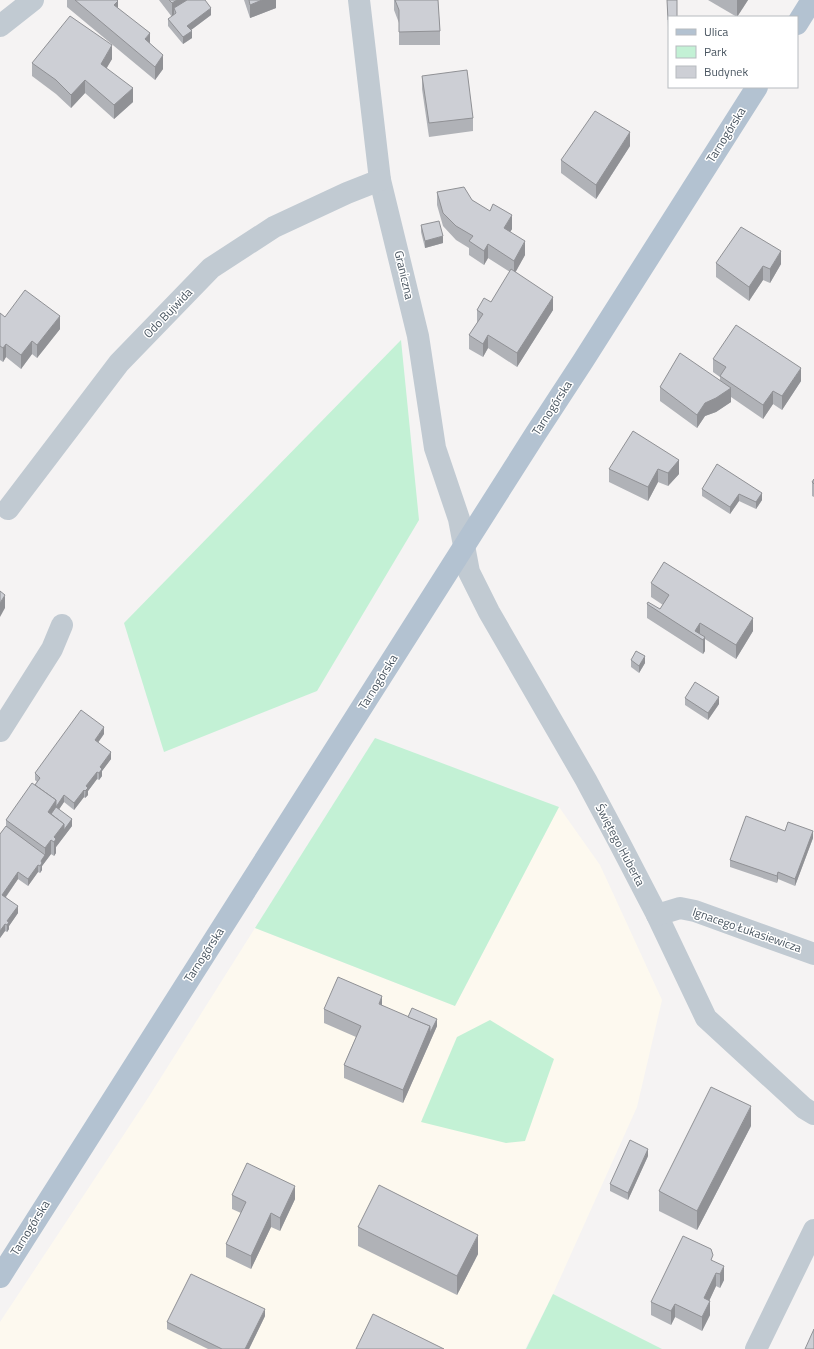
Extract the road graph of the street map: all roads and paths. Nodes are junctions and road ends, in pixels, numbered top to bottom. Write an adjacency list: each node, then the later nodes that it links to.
1 (33, 0): 5 (street)
2 (359, 0): 7 (street, Graniczna)
3 (812, 0): 4 (main road)
4 (798, 22)
5 (0, 26)
6 (756, 88): 9 (main road, Tarnogórska)
7 (380, 180): 8 (street, Odo Bujwida); 9 (street, Graniczna)
8 (8, 509)
9 (464, 546): 12 (street, Świętego Huberta); 16 (main road, Tarnogórska)
10 (62, 625): 11 (street)
11 (0, 731)
12 (657, 915): 13 (street, Ignacego Łukasiewicza); 14 (street, Świętego Huberta)
13 (814, 954)
14 (814, 1114)
15 (814, 1230): 17 (street)
16 (0, 1277)
17 (756, 1349)

